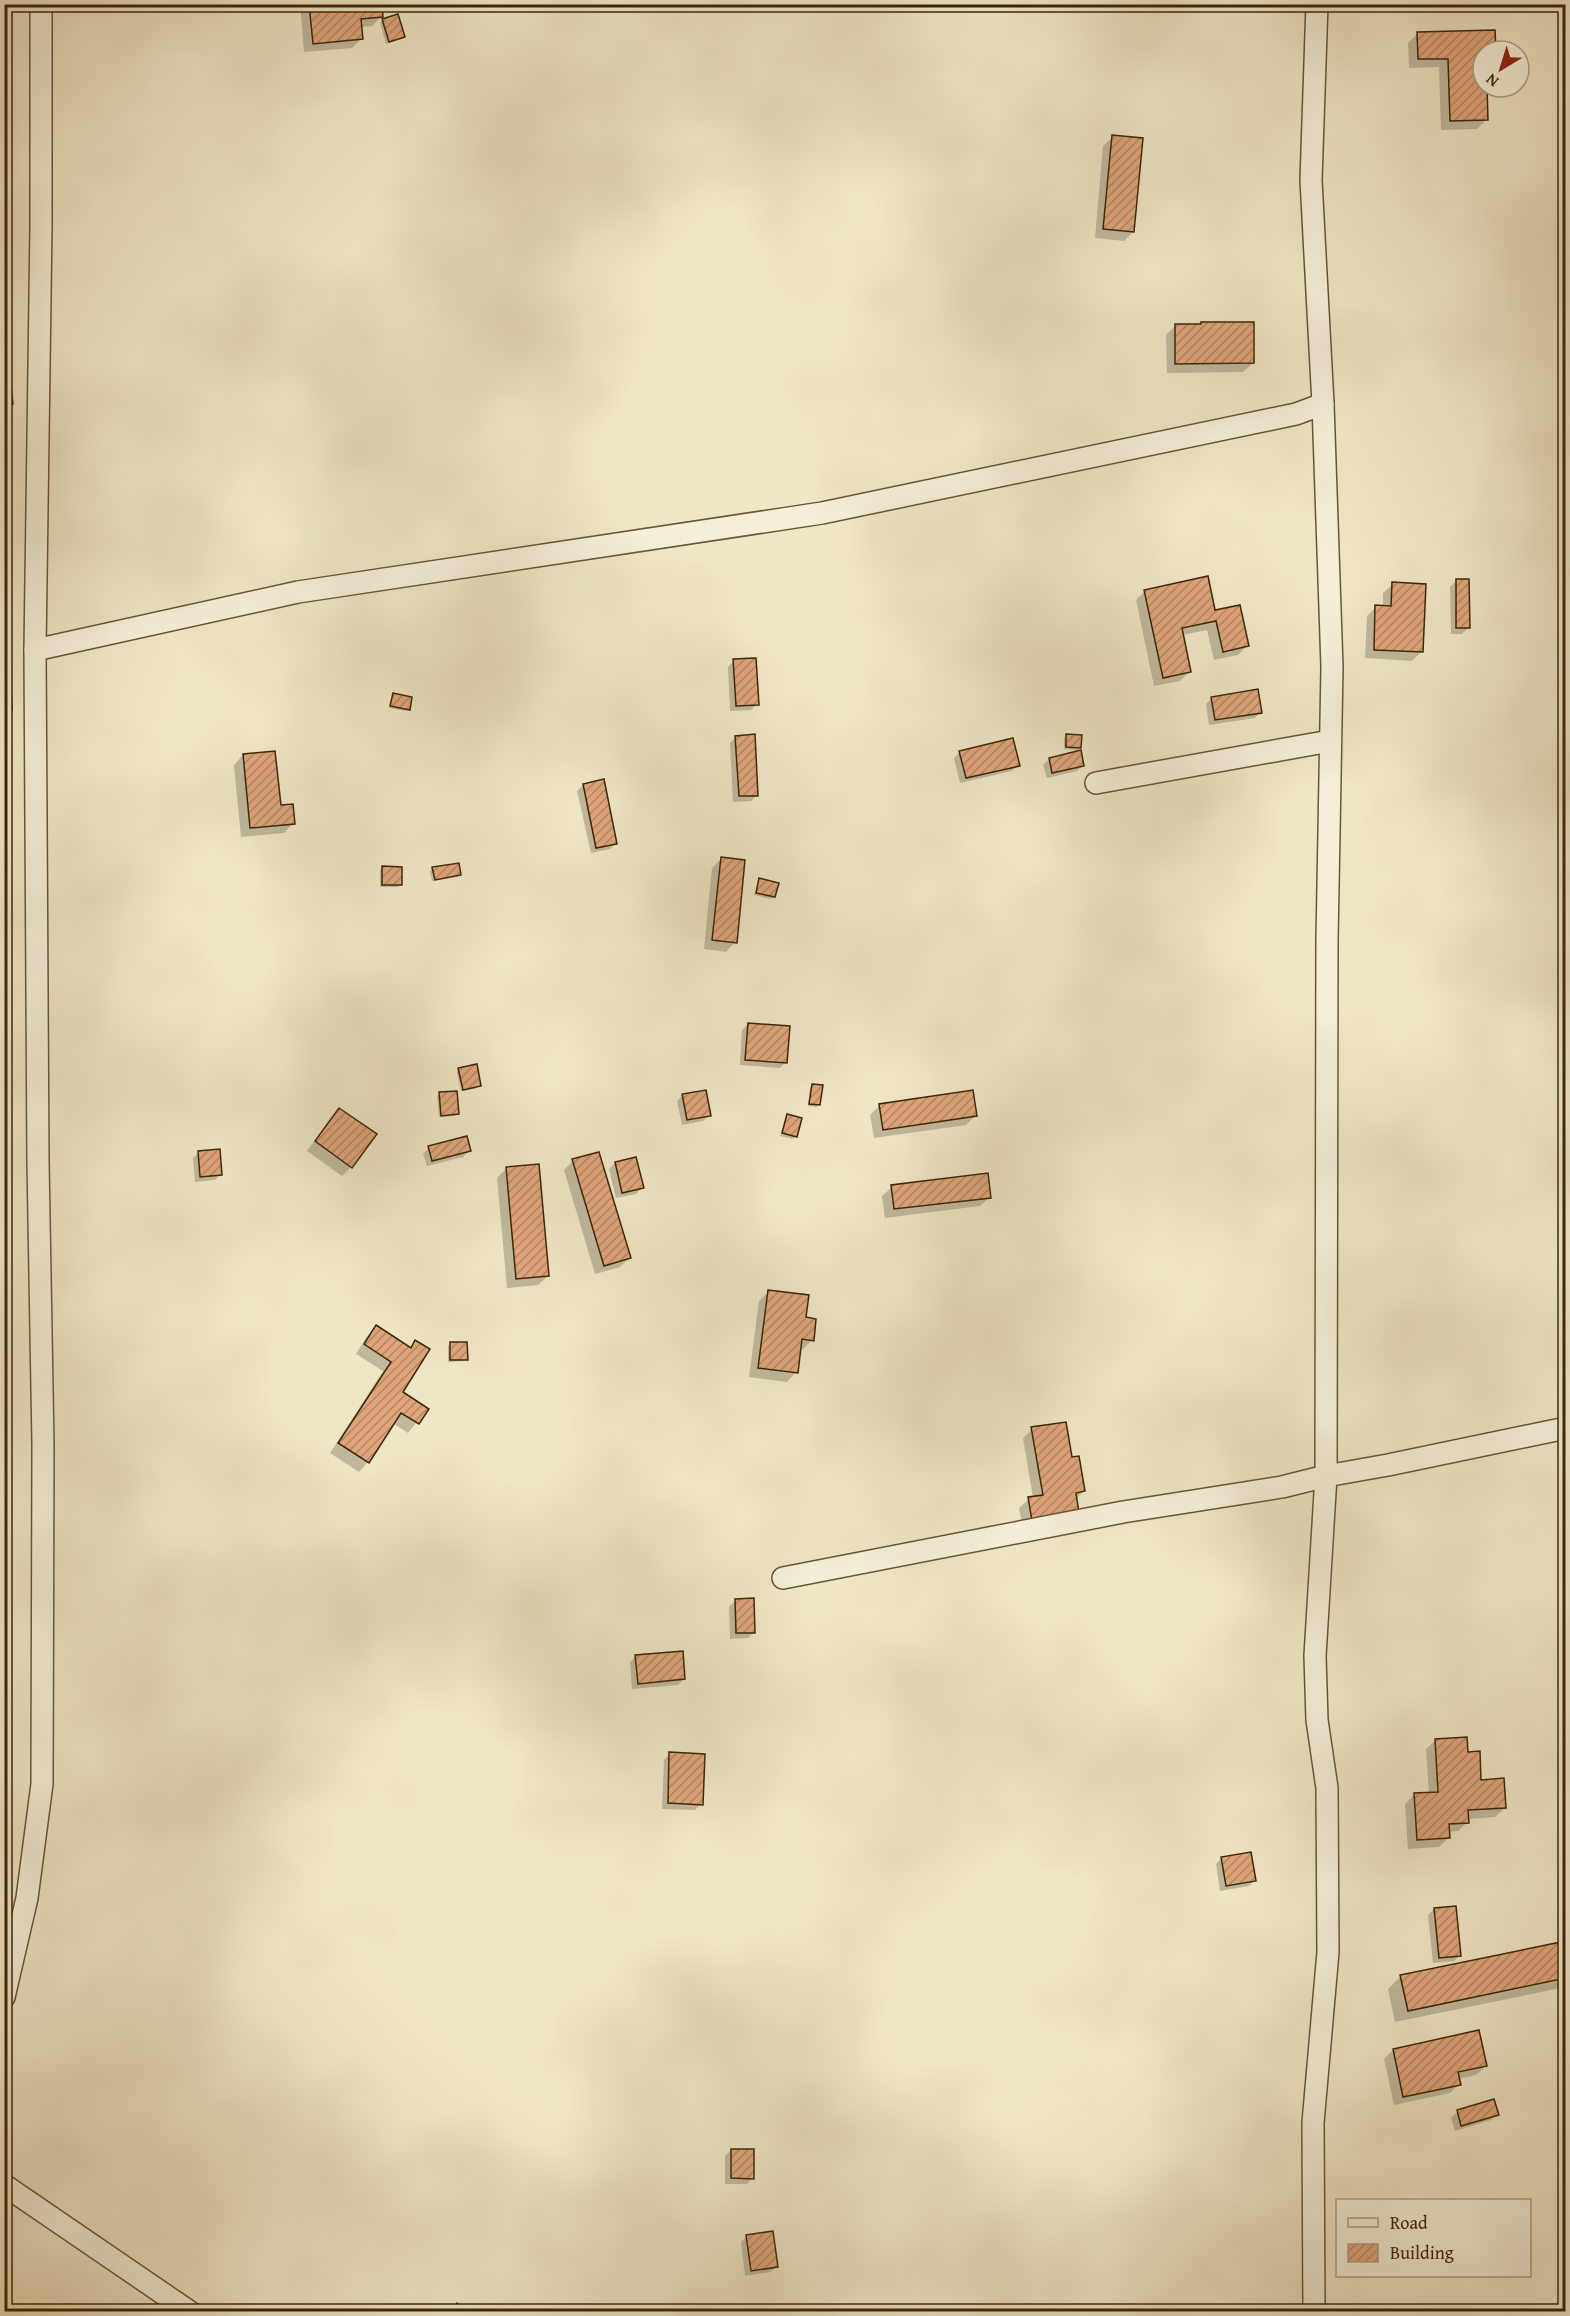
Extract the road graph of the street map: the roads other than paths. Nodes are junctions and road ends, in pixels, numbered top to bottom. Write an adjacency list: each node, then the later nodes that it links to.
1 (41, 4): 4 (street)
2 (1317, 4): 3 (street)
3 (1323, 404): 4 (street); 5 (street)
4 (35, 650): 10 (street)
5 (1330, 741): 6 (street); 8 (street)
6 (1096, 783)
7 (1566, 1428): 8 (street)
8 (1326, 1476): 9 (street); 14 (street)
9 (783, 1578)
10 (12, 1925): 11 (street)
11 (4, 1997)
12 (4, 2185): 13 (street)
13 (190, 2312)
14 (1314, 2312)

